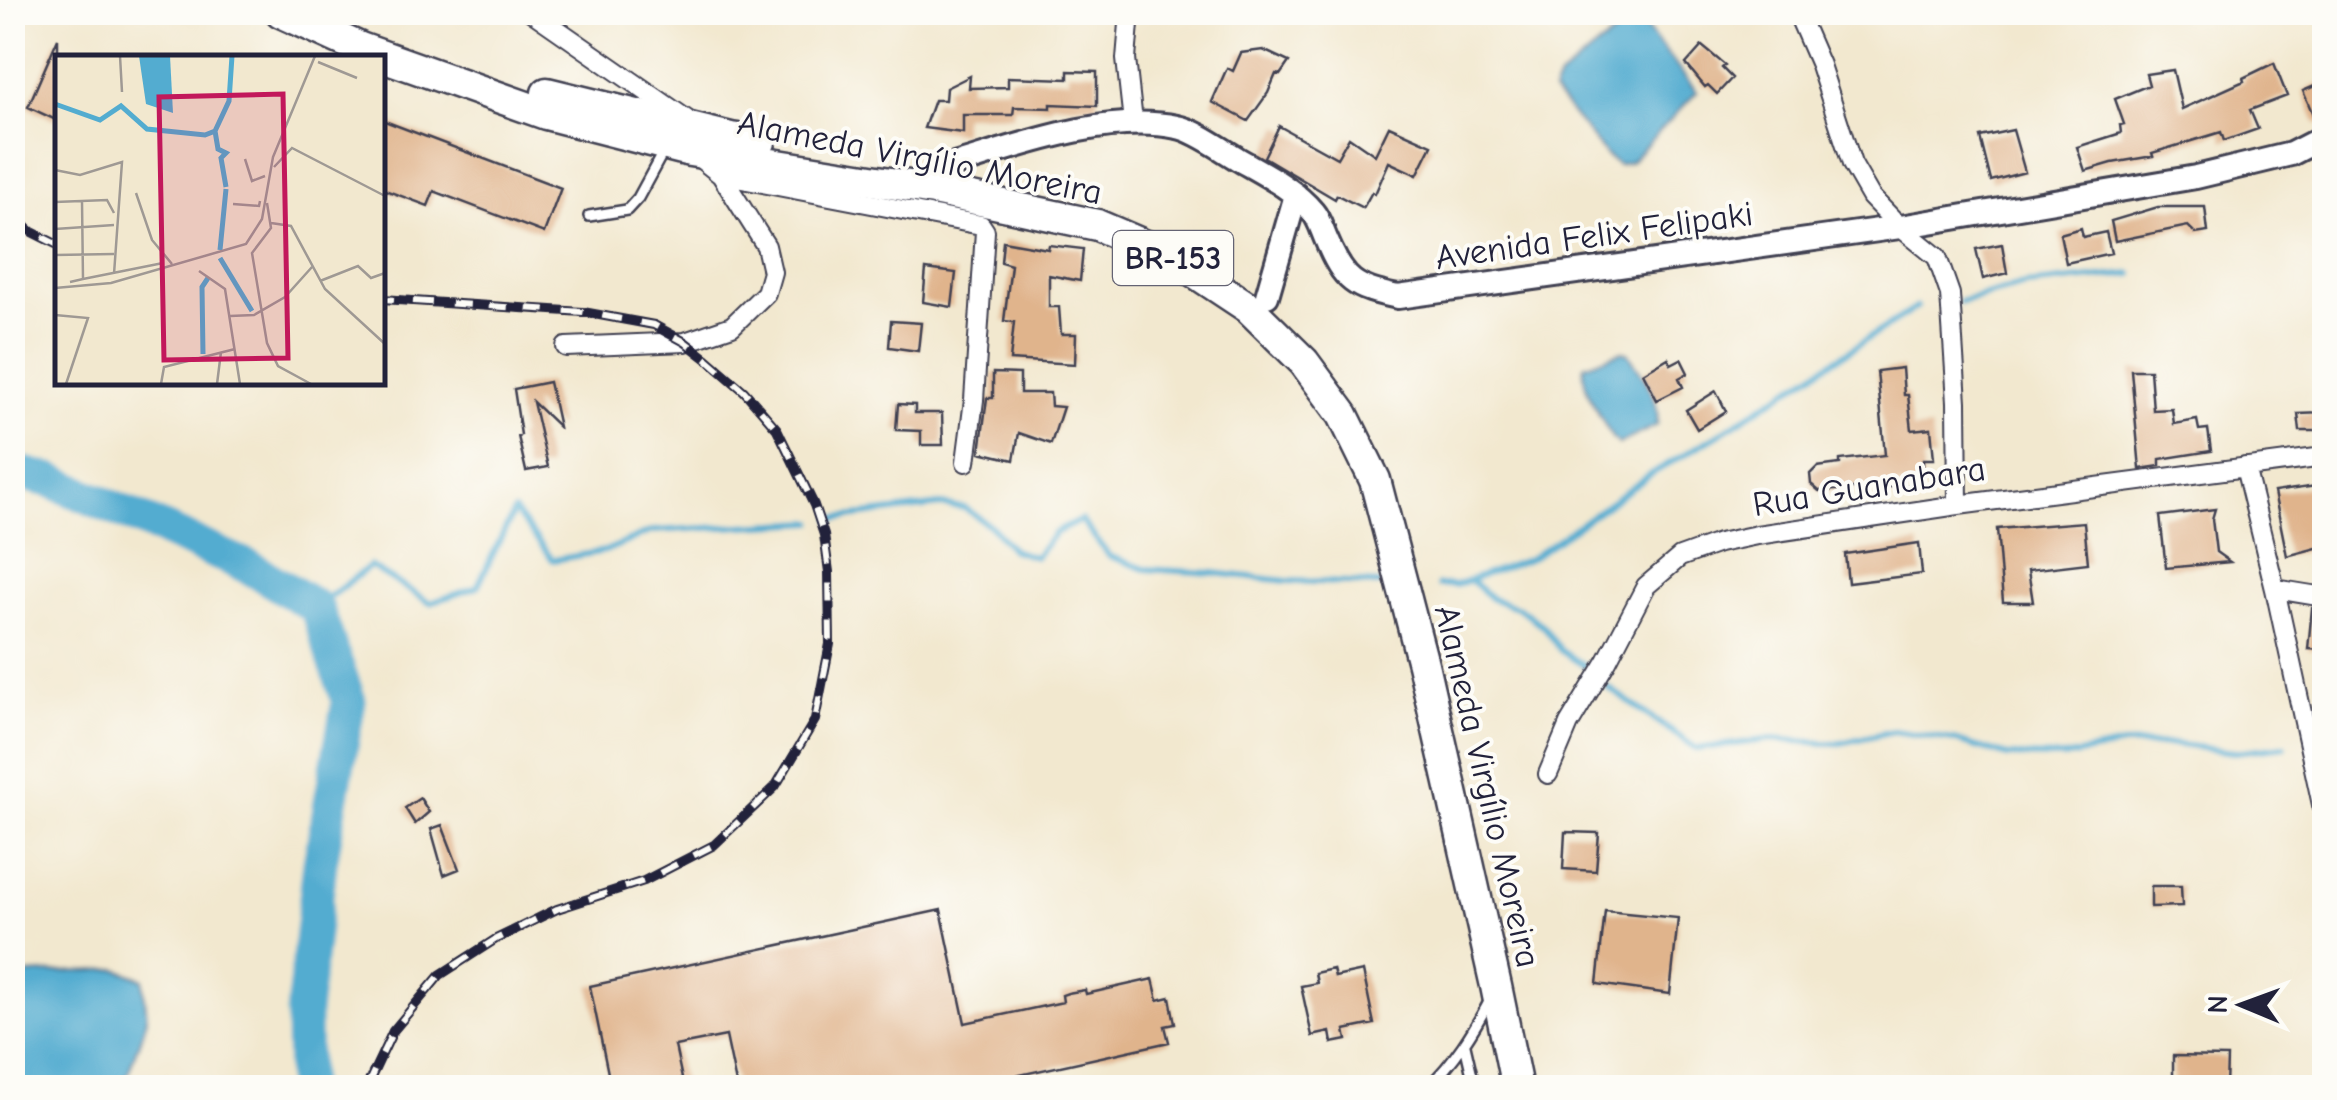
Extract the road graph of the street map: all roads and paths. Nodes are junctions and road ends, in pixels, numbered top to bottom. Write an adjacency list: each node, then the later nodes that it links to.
1 (281, 12): 6 (highway, Alameda Virgílio Moreira / BR-153)
2 (330, 12): 10 (highway, Alameda Virgílio Moreira / BR-153)
3 (532, 12): 10 (street)
4 (1130, 12): 8 (street)
5 (1797, 12): 15 (street)
6 (380, 55)
7 (385, 57): 10 (highway, Alameda Virgílio Moreira / BR-153)
8 (1133, 122): 11 (street, Avenida Felix Felipaki); 13 (street, Avenida Felix Felipaki)
9 (2324, 137): 15 (street, Avenida Felix Felipaki)
10 (687, 142): 11 (highway, Alameda Virgílio Moreira / BR-153); 12 (street); 14 (lane); 26 (highway, Alameda Virgílio Moreira / BR-153)
11 (938, 170): 16 (highway, Alameda Virgílio Moreira / BR-153)
12 (721, 175): 17 (street); 19 (street)
13 (1296, 195): 15 (street, Avenida Felix Felipaki); 16 (street)
14 (589, 216)
15 (1900, 226): 21 (street)
16 (1267, 296): 31 (highway, Alameda Virgílio Moreira / BR-153)
17 (566, 347)
18 (2324, 457): 20 (street, Rua Guanabara)
19 (966, 462)
20 (2245, 467): 21 (street, Rua Guanabara); 22 (street)
21 (1958, 505): 24 (street, Rua Guanabara)
22 (2275, 590): 23 (street); 25 (street)
23 (2324, 597)
24 (1548, 774)
25 (2324, 814)
26 (1496, 986): 27 (lane); 30 (highway, Alameda Virgílio Moreira / BR-153)
27 (1465, 1045): 28 (lane); 29 (lane)
28 (1427, 1088)
29 (1475, 1088)
30 (1517, 1088)
31 (1538, 1088)

